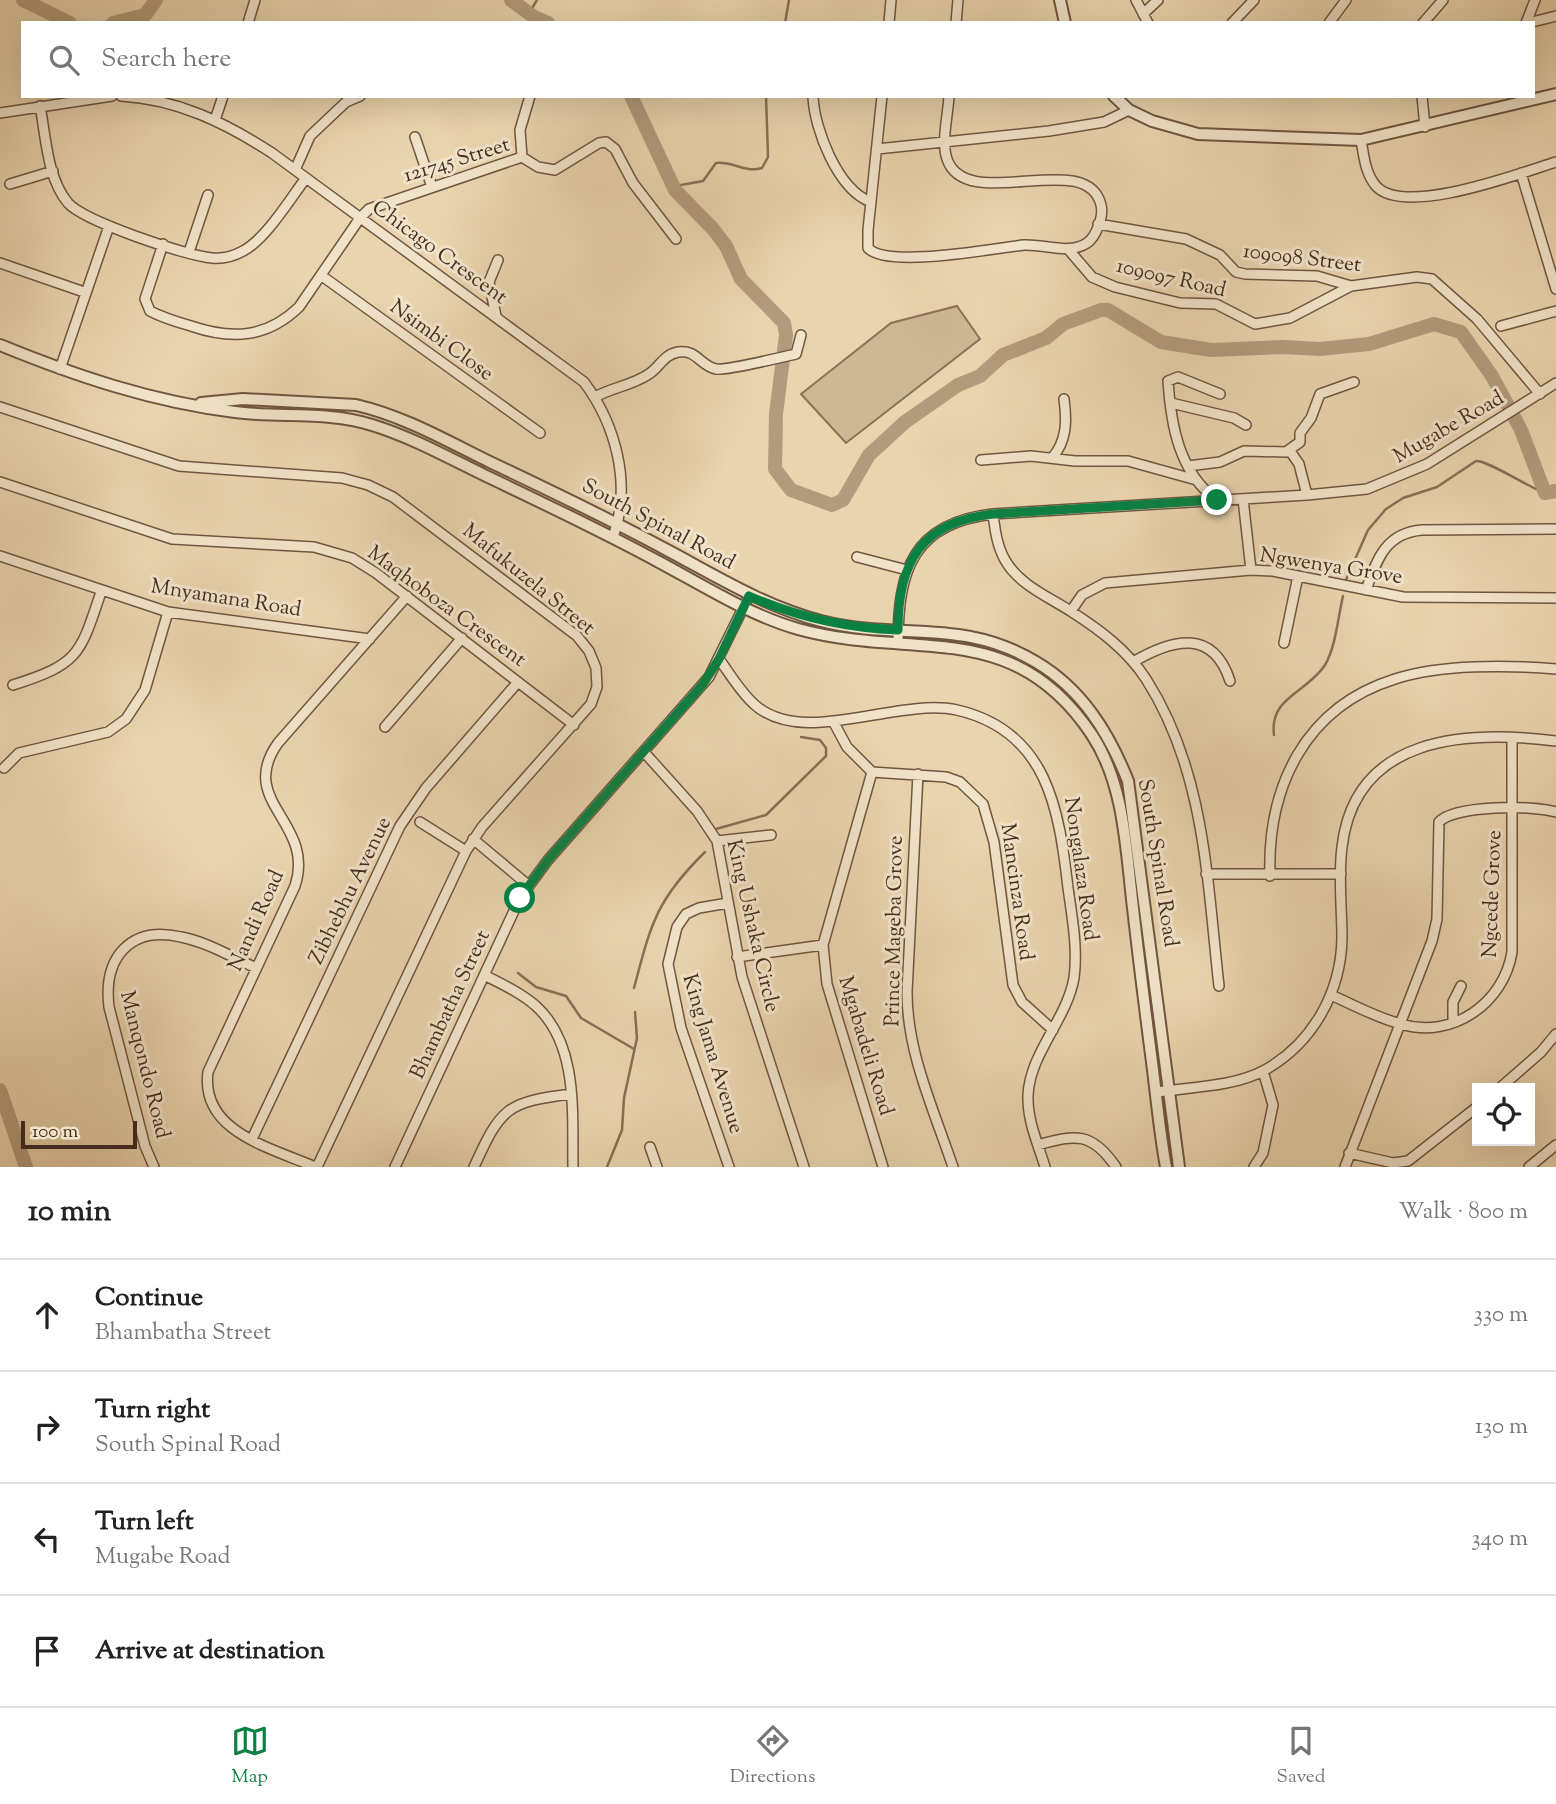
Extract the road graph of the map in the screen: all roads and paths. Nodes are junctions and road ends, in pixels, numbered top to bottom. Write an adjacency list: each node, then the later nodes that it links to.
1 (255, 0): 13 (street)
2 (891, 0): 14 (street)
3 (958, 0): 15 (street)
4 (1060, 0): 16 (street)
5 (1136, 0): 12 (street)
6 (1157, 0): 12 (street)
7 (1254, 0): 17 (street)
8 (1346, 0): 18 (street)
9 (1443, 0): 19 (street)
10 (1535, 0): 20 (street)
11 (1556, 16): 21 (street)
12 (1145, 19)
13 (249, 21)
14 (889, 21)
15 (956, 21)
16 (1065, 21)
17 (1234, 21)
18 (1330, 21)
19 (1425, 21)
20 (1528, 21)
21 (1535, 21)
22 (1556, 94): 37 (street)
23 (98, 98): 33 (street)
24 (136, 98): 36 (street, Chicago Crescent)
25 (222, 98): 36 (street)
26 (355, 98): 44 (street)
27 (529, 98): 42 (street)
28 (813, 98): 51 (street)
29 (882, 98): 41 (street)
30 (949, 98): 40 (street)
31 (1116, 98): 34 (street)
32 (1422, 98): 37 (street)
33 (40, 106): 35 (street); 45 (street)
34 (1129, 110): 39 (street); 40 (street)
35 (0, 113)
36 (215, 120): 44 (street, Chicago Crescent)
37 (1425, 127): 39 (street)
38 (415, 137): 49 (street)
39 (1361, 140): 46 (street)
40 (945, 144): 41 (street); 53 (street)
41 (877, 149): 51 (street)
42 (522, 157): 49 (street, 121745 Street); 55 (street, 121745 Street)
43 (1556, 162): 46 (street)
44 (295, 170): 47 (street, Chicago Crescent)
45 (53, 171): 48 (street); 54 (street)
46 (1521, 173): 63 (street)
47 (306, 178): 52 (street, Chicago Crescent); 58 (street)
48 (10, 184)
49 (432, 187): 52 (street, 121745 Street)
50 (208, 195): 58 (street)
51 (871, 202): 57 (street)
52 (360, 218): 61 (street); 66 (street, Chicago Crescent)
53 (1098, 224): 57 (street); 62 (street, 109098 Street)
54 (109, 226): 56 (street); 64 (street)
55 (676, 239)
56 (163, 244): 58 (street); 61 (street)
57 (1068, 249): 62 (street, 109097 Road)
58 (190, 252)
59 (498, 260): 66 (street)
60 (0, 264): 64 (street)
61 (322, 276): 81 (street, Nsimbi Close)
62 (1351, 286): 74 (street, 109098 Street)
63 (1556, 289)
64 (84, 292): 70 (street)
65 (1556, 311): 67 (street)
66 (496, 316): 75 (street, Chicago Crescent)
67 (1501, 326)
68 (801, 335): 75 (street)
69 (0, 345): 70 (street, South Spinal Road)
70 (60, 369): 78 (street, South Spinal Road)
71 (1354, 382): 82 (street)
72 (1556, 383): 74 (street, Mugabe Road)
73 (1220, 394): 77 (street)
74 (1540, 394): 88 (street, Mugabe Road)
75 (594, 397): 92 (street, Chicago Crescent)
76 (1064, 399): 83 (street)
77 (1171, 403): 80 (street); 85 (street)
78 (188, 405): 92 (street, South Spinal Road); 94 (street, South Spinal Road)
79 (0, 407): 120 (street, Mafukuzela Street)
80 (1246, 425)
81 (540, 433)
82 (1290, 451): 85 (street); 88 (street)
83 (1052, 458): 84 (street); 86 (street)
84 (981, 460)
85 (1188, 466): 86 (street)
86 (1193, 479): 90 (street)
87 (0, 482): 102 (street, Maqhoboza Crescent)
88 (1307, 495): 89 (street, Mugabe Road)
89 (1243, 499): 90 (street, Mugabe Road); 98 (street)
90 (1217, 500): 91 (street, Mugabe Road)
91 (993, 514): 97 (street, Mugabe Road); 106 (street)
92 (618, 524): 94 (street, Chicago Crescent); 103 (street, South Spinal Road)
93 (1556, 529): 100 (street)
94 (613, 537): 105 (street, South Spinal Road)
95 (0, 556): 101 (street, Mnyamana Road)
96 (858, 557): 97 (street)
97 (907, 570): 108 (street, Mugabe Road)
98 (1251, 570): 99 (street, Ngwenya Grove); 106 (street, Ngwenya Grove)
99 (1298, 576): 100 (street, Ngwenya Grove); 112 (street)
100 (1366, 590): 104 (street, Ngwenya Grove)
101 (101, 592): 107 (street, Mnyamana Road); 118 (street)
102 (407, 596): 109 (street, Maqhoboza Crescent); 110 (street, Nandi Road)
103 (749, 596): 105 (street, Bhambatha Street); 108 (street, South Spinal Road)
104 (1556, 598)
105 (744, 607): 111 (street, South Spinal Road); 113 (street, Bhambatha Street)
106 (1071, 611): 114 (street)
107 (168, 612): 110 (street, Mnyamana Road); 125 (street)
108 (898, 630): 111 (street, Mugabe Road); 153 (street, South Spinal Road)
109 (462, 638): 117 (street, Maqhoboza Crescent); 121 (street)
110 (370, 639): 142 (street, Nandi Road)
111 (898, 643): 154 (street, South Spinal Road)
112 (1284, 643)
113 (719, 659): 119 (street, Nongalaza Road); 124 (street, Bhambatha Street)
114 (1133, 662): 116 (street); 135 (street)
115 (1556, 669): 137 (street)
116 (1230, 681)
117 (518, 682): 120 (street, Maqhoboza Crescent); 157 (street, Zibhebhu Avenue)
118 (13, 685)
119 (833, 720): 126 (street); 149 (street, Nongalaza Road)
120 (574, 725): 132 (street, Mafukuzela Street)
121 (385, 727)
122 (1511, 738): 123 (street); 128 (street, Ngcede Grove); 136 (street)
123 (1556, 741)
124 (645, 752): 133 (street, King Ushaka Circle); 138 (street, Bhambatha Street)
125 (4, 768)
126 (872, 772): 127 (street, Mancinza Road); 140 (street, Mgabadeli Road)
127 (918, 774): 149 (street, Mancinza Road); 171 (street, Prince Mageba Grove)
128 (1513, 809): 129 (street); 147 (street, Ngcede Grove); 148 (street)
129 (1556, 812)
130 (420, 822): 134 (street)
131 (771, 835): 133 (street)
132 (473, 839): 134 (street, Mafukuzela Street); 138 (street)
133 (717, 841): 139 (street, King Ushaka Circle)
134 (466, 852): 163 (street, Mafukuzela Street)
135 (1206, 874): 137 (street); 144 (street)
136 (1341, 874): 137 (street); 146 (street)
137 (1270, 876)
138 (528, 886): 143 (street, Bhambatha Street)
139 (728, 903): 141 (street, King Ushaka Circle); 168 (street, King Jama Avenue)
140 (823, 945): 141 (street); 170 (street, Mgabadeli Road)
141 (737, 957): 169 (street, King Ushaka Circle)
142 (256, 968): 157 (street, Nandi Road); 162 (street, Manqondo Road)
143 (484, 975): 155 (street); 164 (street, Bhambatha Street)
144 (1219, 986)
145 (1461, 986): 147 (street)
146 (1331, 995): 148 (street, Ngcede Grove); 151 (street)
147 (1453, 1023): 148 (street, Ngcede Grove)
148 (1401, 1025): 161 (street)
149 (1053, 1030): 158 (street, Nongalaza Road)
150 (1556, 1034): 152 (street)
151 (1263, 1071): 153 (street); 176 (street)
152 (1506, 1083)
153 (1169, 1090): 154 (street); 175 (street, South Spinal Road)
154 (1156, 1092): 174 (street, South Spinal Road)
155 (570, 1094): 165 (street); 166 (street)
156 (1472, 1111): 161 (street)
157 (253, 1139): 163 (street, Nandi Road)
158 (1038, 1145): 172 (street, Nongalaza Road); 173 (street)
159 (1556, 1145): 178 (street)
160 (650, 1147): 167 (street)
161 (1349, 1153): 177 (street)
162 (154, 1167)
163 (316, 1167)
164 (395, 1167)
165 (474, 1167)
166 (573, 1167)
167 (657, 1167)
168 (729, 1167)
169 (804, 1167)
170 (883, 1167)
171 (953, 1167)
172 (1045, 1167)
173 (1116, 1167)
174 (1166, 1167)
175 (1179, 1167)
176 (1254, 1167)
177 (1345, 1167)
178 (1529, 1167)

